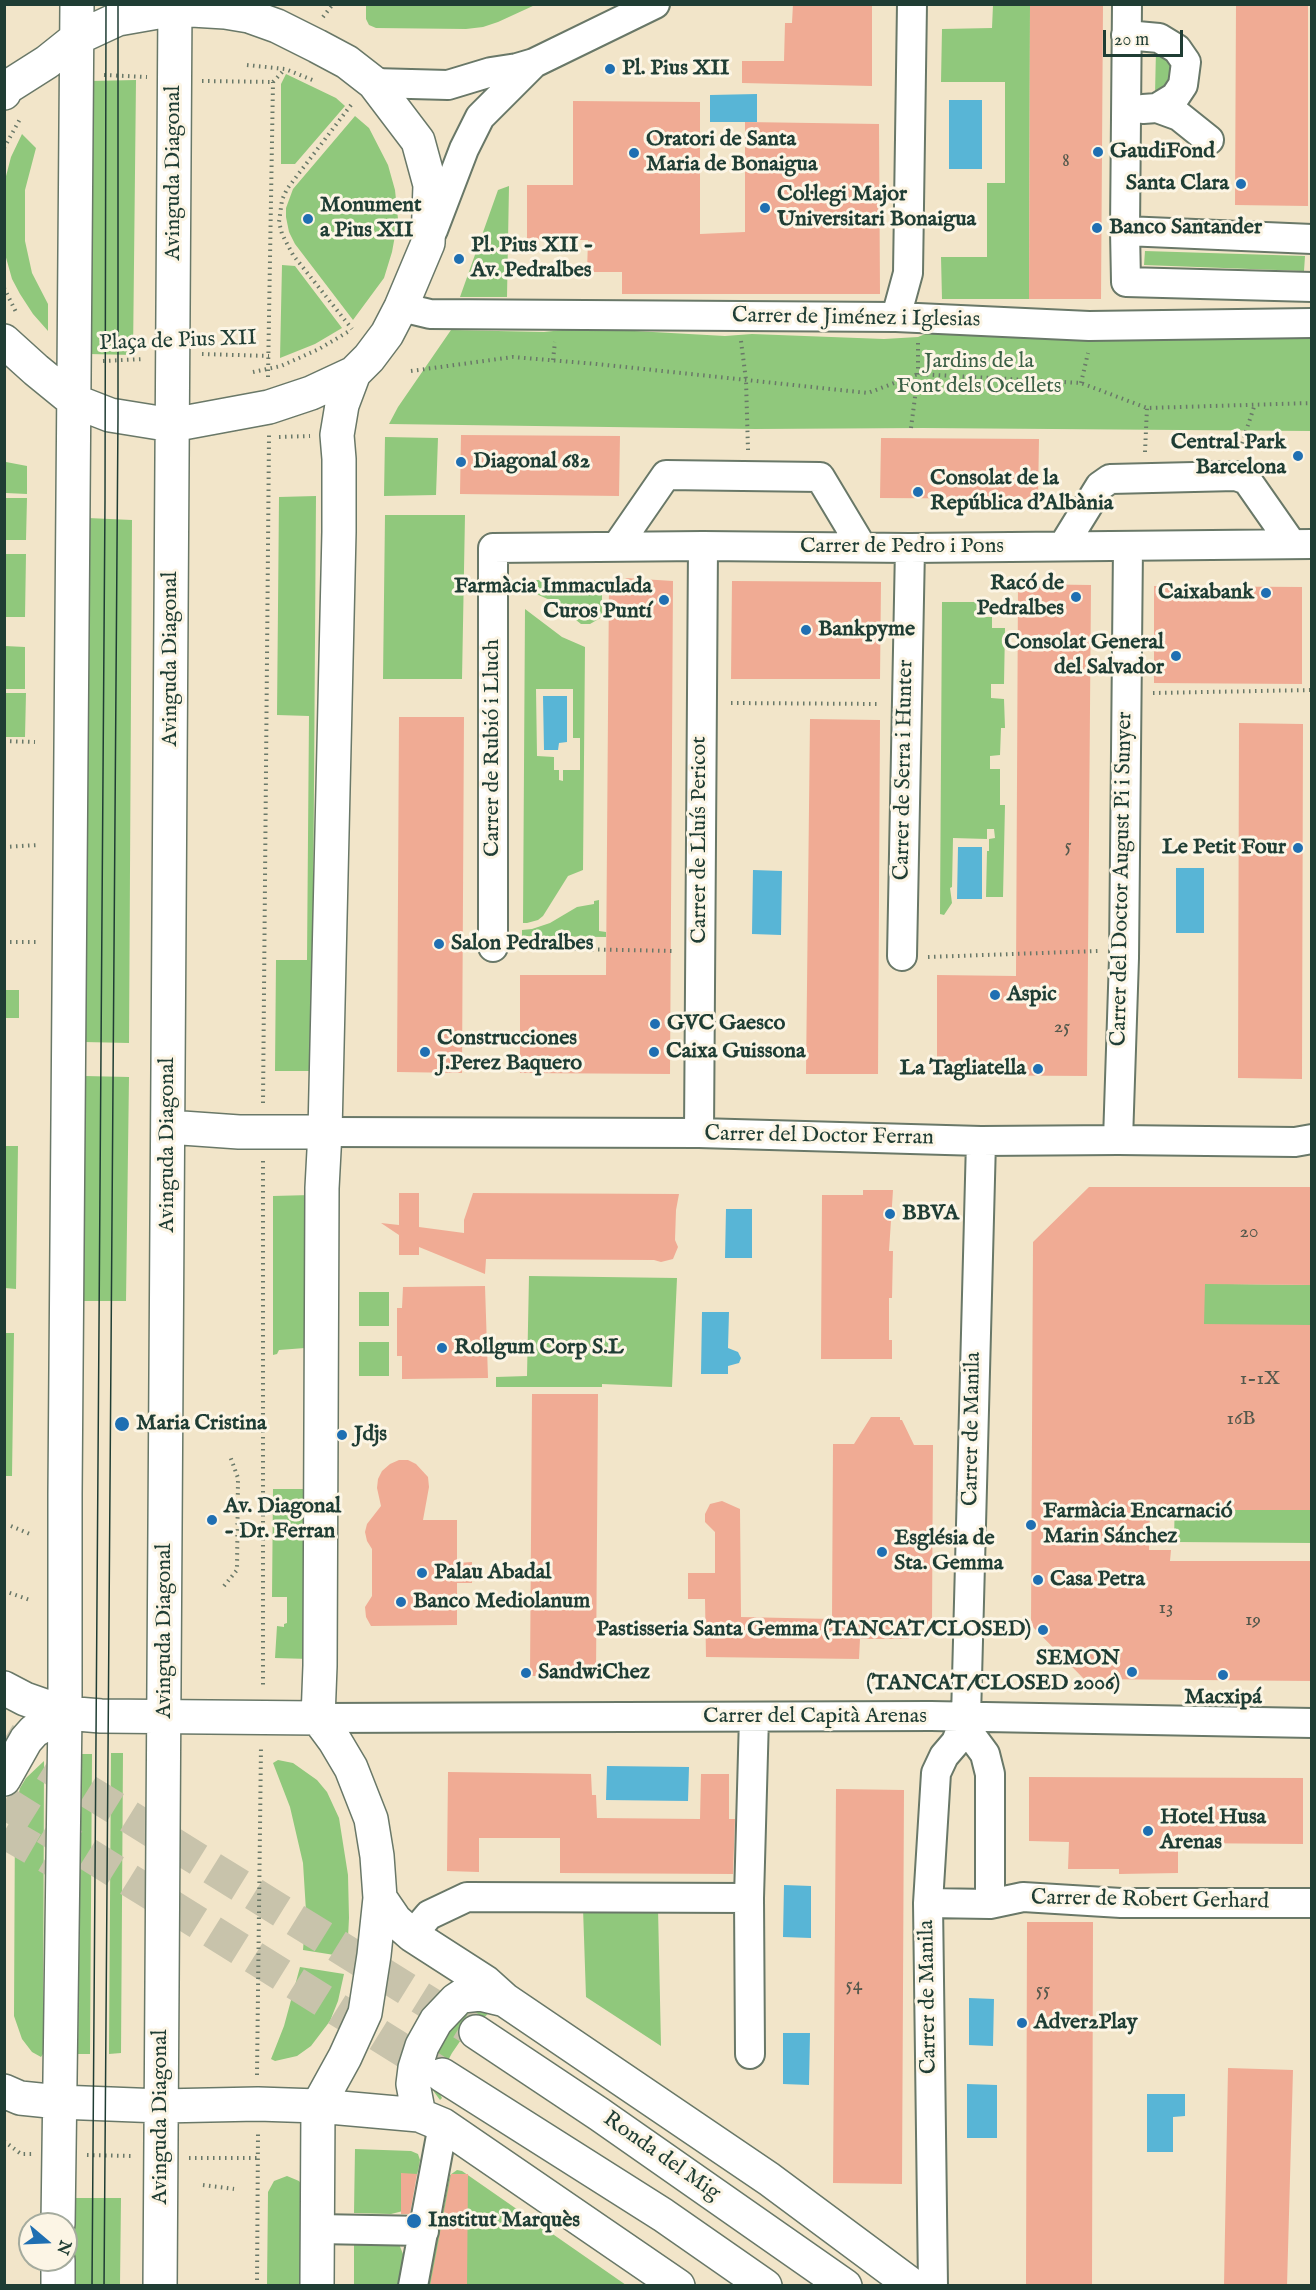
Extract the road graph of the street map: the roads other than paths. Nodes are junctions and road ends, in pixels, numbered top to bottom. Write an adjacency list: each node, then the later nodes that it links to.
1 (77, 4): 7 (main road)
2 (655, 4): 8 (street)
3 (912, 4): 19 (street)
4 (1127, 4): 6 (street)
5 (175, 7): 7 (main road); 10 (main road); 24 (main road, Avinguda Diagonal)
6 (1126, 34): 11 (street); 12 (street)
7 (77, 38): 9 (main road); 23 (main road)
8 (534, 63): 10 (street); 16 (street)
9 (9, 97)
10 (360, 99): 16 (main road)
11 (1126, 108): 12 (street); 14 (street)
12 (1157, 108): 13 (street)
13 (1209, 140)
14 (1125, 231): 15 (street); 17 (street)
15 (1311, 239)
16 (428, 243): 18 (main road)
17 (1311, 287)
18 (401, 307): 19 (street, Carrer de Jiménez i Iglesias); 22 (main road)
19 (908, 318): 20 (street, Carrer de Jiménez i Iglesias)
20 (1311, 323)
21 (11, 329): 23 (main road)
22 (354, 373): 24 (main road); 36 (main road)
23 (74, 401): 24 (main road); 42 (main road)
24 (172, 425): 35 (main road, Avinguda Diagonal)
25 (1301, 543): 28 (street); 29 (street, Carrer de Pedro i Pons)
26 (617, 546): 27 (street, Carrer de Pedro i Pons); 30 (street); 31 (street, Carrer de Pedro i Pons)
27 (703, 546): 30 (street, Carrer de Pedro i Pons); 37 (street, Carrer de Lluís Pericot)
28 (1063, 546): 29 (street, Carrer de Pedro i Pons); 32 (street, Carrer de Pedro i Pons)
29 (1128, 546): 39 (street, Carrer del Doctor August Pi i Sunyer)
30 (862, 547): 32 (street, Carrer de Pedro i Pons)
31 (494, 548): 33 (street, Carrer de Rubió i Lluch)
32 (910, 548): 34 (street, Carrer de Serra i Hunter)
33 (493, 947)
34 (902, 956)
35 (168, 1127): 36 (main road); 43 (main road, Avinguda Diagonal)
36 (326, 1132): 37 (street, Carrer del Doctor Ferran); 46 (main road)
37 (699, 1134): 40 (street, Carrer del Doctor Ferran)
38 (1311, 1139): 39 (street, Carrer del Doctor Ferran)
39 (1118, 1140): 40 (street, Carrer del Doctor Ferran)
40 (981, 1141): 45 (street, Carrer de Manila)
41 (4, 1688): 42 (main road)
42 (65, 1713): 43 (main road); 48 (main road); 60 (main road)
43 (164, 1717): 46 (main road); 61 (main road, Avinguda Diagonal)
44 (754, 1717): 45 (street, Carrer del Capità Arenas); 46 (street, Carrer del Capità Arenas); 50 (street)
45 (966, 1717): 47 (street, Carrer del Capità Arenas); 51 (street, Carrer de Manila); 53 (street, Carrer de Manila)
46 (318, 1718): 49 (main road)
47 (1311, 1724)
48 (4, 1779)
49 (380, 1898): 54 (main road); 62 (main road)
50 (749, 1898): 54 (street); 57 (street)
51 (928, 1903): 53 (street, Carrer de Robert Gerhard); 74 (street, Carrer de Manila)
52 (1311, 1903): 53 (street, Carrer de Robert Gerhard)
53 (990, 1904)
54 (412, 1935): 55 (main road)
55 (505, 2000): 63 (main road); 73 (main road)
56 (476, 2032): 72 (main road, Ronda del Mig)
57 (750, 2054)
58 (442, 2075): 71 (main road, Ronda del Mig)
59 (4, 2091): 60 (main road)
60 (59, 2102): 61 (main road); 64 (main road)
61 (161, 2106): 62 (main road); 67 (main road, Avinguda Diagonal)
62 (318, 2106): 63 (main road); 65 (main road)
63 (431, 2120): 66 (street); 70 (main road)
64 (58, 2212)
65 (318, 2229): 66 (street); 68 (main road)
66 (424, 2231): 69 (street)
67 (160, 2286)
68 (317, 2286)
69 (412, 2286)
70 (678, 2286)
71 (765, 2286)
72 (845, 2286)
73 (913, 2286)
74 (933, 2286)

